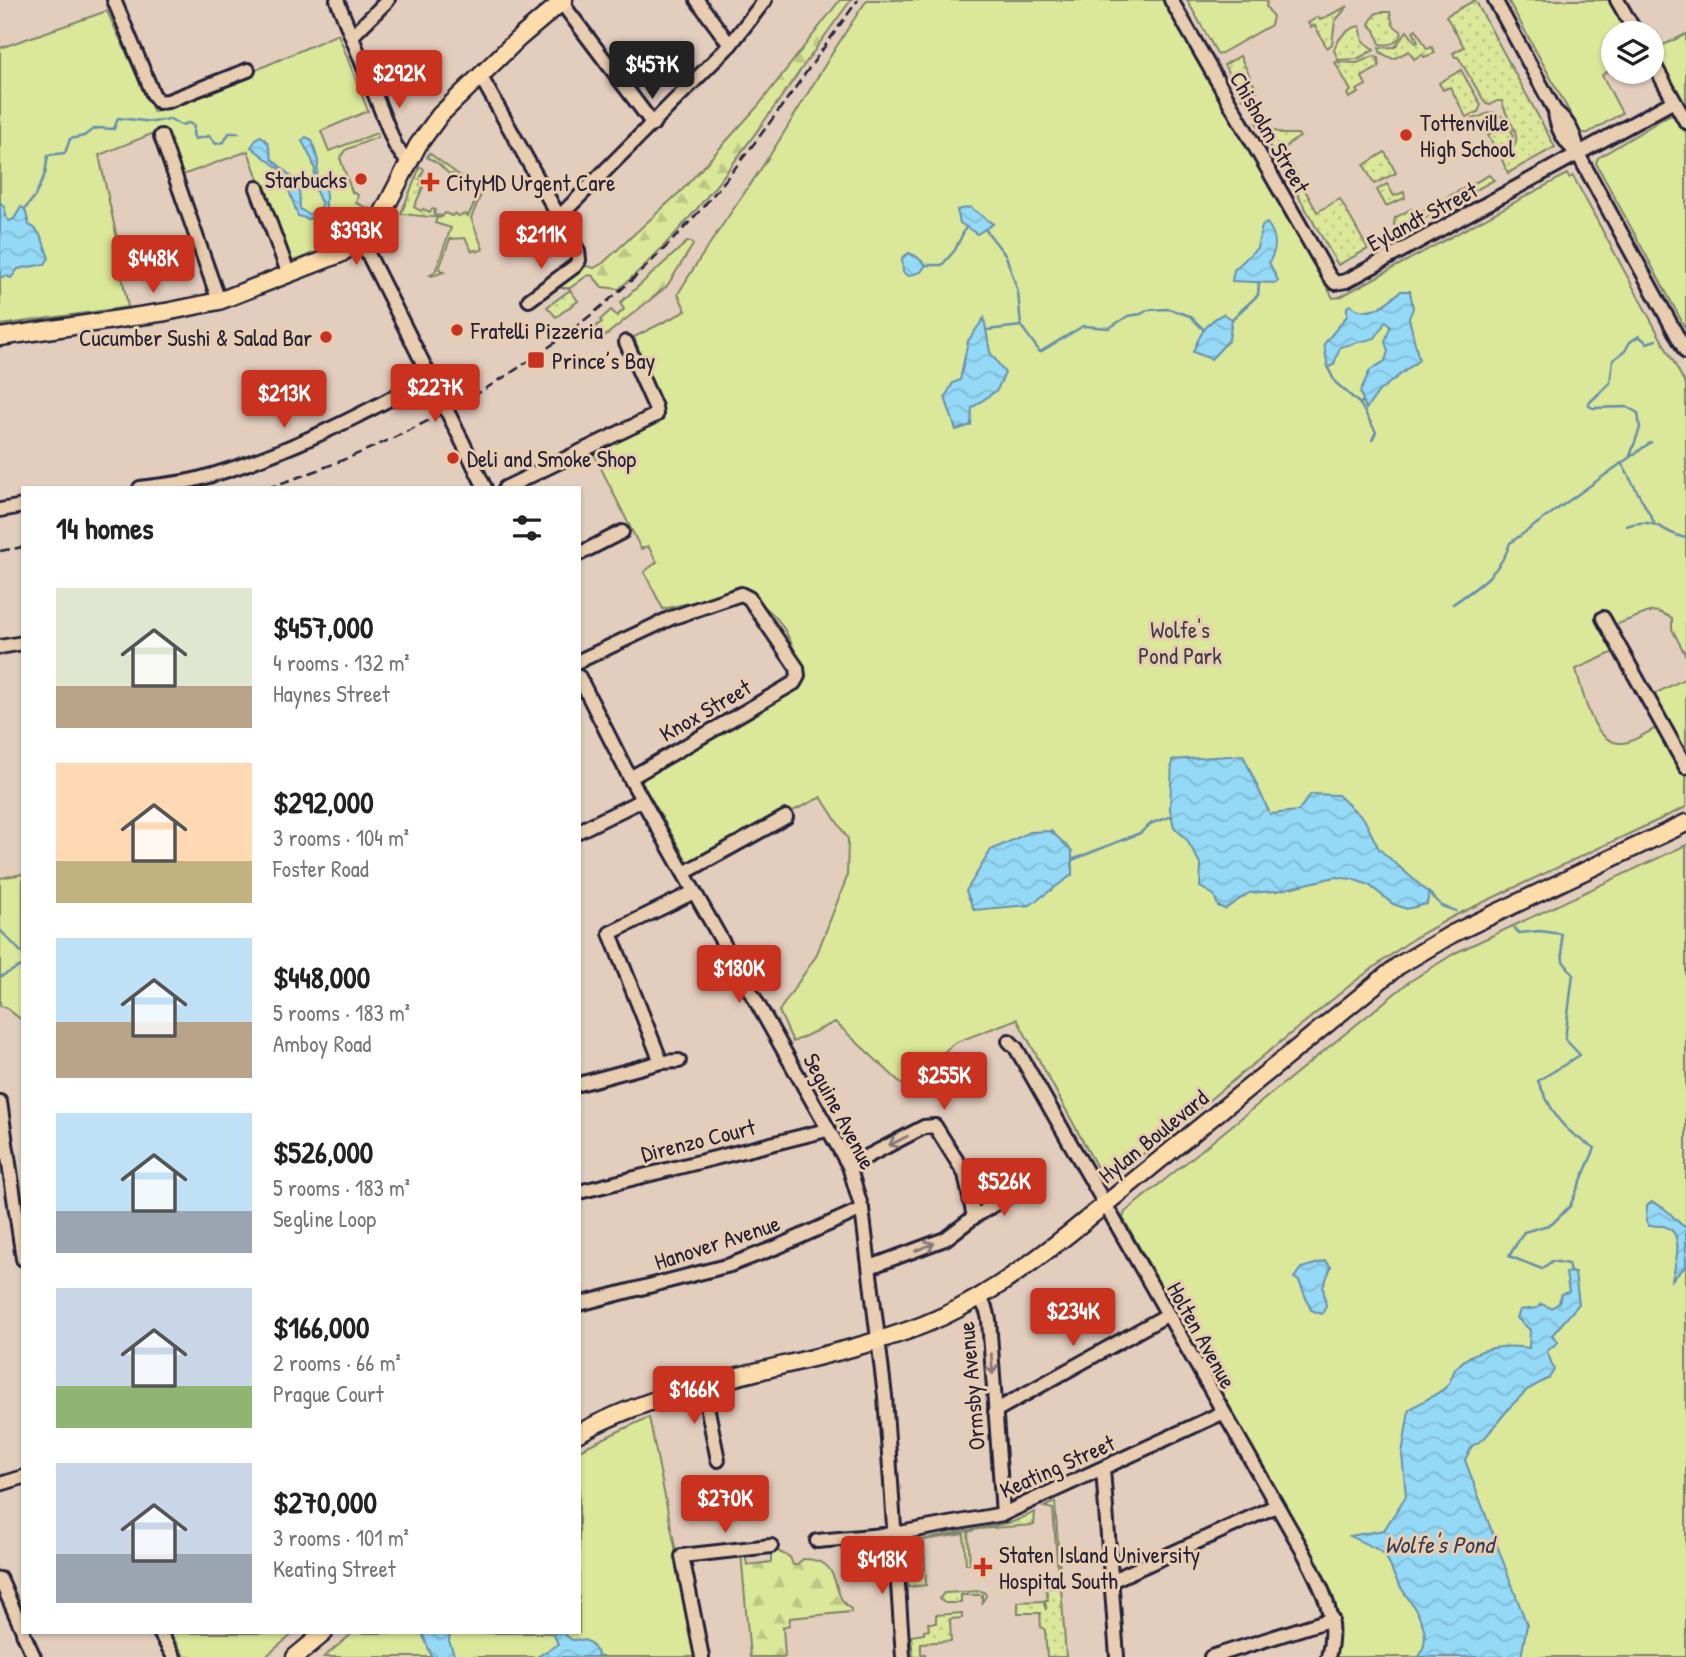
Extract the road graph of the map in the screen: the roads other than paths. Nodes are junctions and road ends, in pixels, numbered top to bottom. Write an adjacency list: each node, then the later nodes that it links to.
1 (114, 0): 13 (street)
2 (337, 0): 11 (street)
3 (388, 0): 11 (street)
4 (697, 0): 12 (street)
5 (765, 0): 12 (street)
6 (1171, 0): 26 (street, Chisholm Street)
7 (1495, 0): 20 (street)
8 (1618, 0): 10 (street)
9 (563, 1): 14 (main road); 18 (street)
10 (1629, 21)
11 (352, 36): 21 (street)
12 (730, 45): 18 (street)
13 (248, 70)
14 (481, 77): 21 (main road); 23 (street)
15 (1664, 83): 16 (street)
16 (1674, 101): 17 (street); 20 (street, Eylandt Street)
17 (1686, 122)
18 (653, 124): 23 (street)
19 (161, 136): 28 (street)
20 (1578, 154): 26 (street, Eylandt Street); 31 (street)
21 (409, 160): 24 (main road)
22 (257, 188): 25 (street)
23 (558, 218): 27 (street)
24 (361, 240): 25 (main road); 32 (street)
25 (289, 275): 28 (main road)
26 (1335, 283)
27 (529, 300)
28 (219, 301): 29 (main road)
29 (0, 337)
30 (626, 342): 35 (street)
31 (1686, 352)
32 (430, 377): 33 (street); 34 (street, bridge)
33 (154, 486)
34 (484, 486)
35 (509, 486)
36 (21, 506): 37 (street)
37 (0, 510)
38 (622, 532): 39 (street)
39 (581, 553)
40 (1603, 618): 45 (street)
41 (21, 643): 42 (street)
42 (0, 647)
43 (581, 660): 46 (street, Knox Street)
44 (581, 681): 46 (street, Seguine Avenue)
45 (1686, 767)
46 (630, 778): 47 (street, Seguine Avenue)
47 (642, 800): 50 (street); 51 (street, Seguine Avenue)
48 (786, 817): 51 (street)
49 (1686, 823): 63 (main road, Hylan Boulevard)
50 (581, 830)
51 (684, 873): 52 (street, Seguine Avenue)
52 (694, 892): 55 (street); 58 (street, Seguine Avenue)
53 (1009, 1041): 63 (street, Holten Avenue)
54 (679, 1061): 55 (street)
55 (661, 1062): 56 (street)
56 (581, 1083)
57 (0, 1102): 59 (street)
58 (828, 1129): 60 (street, Seguine Avenue); 62 (street, Direnzo Court)
59 (5, 1166): 66 (street)
60 (849, 1166): 64 (street, Seguine Avenue); 65 (street, one-way to 60)
61 (1018, 1190): 65 (street)
62 (581, 1191)
63 (1104, 1205): 68 (main road, Hylan Boulevard); 70 (street, Holten Avenue)
64 (862, 1209): 67 (street, Seguine Avenue); 69 (street, Hanover Avenue)
65 (974, 1217): 67 (street, one-way to 65)
66 (21, 1249)
67 (870, 1267): 71 (street, Seguine Avenue)
68 (980, 1298): 71 (main road, Hylan Boulevard); 73 (street, Ormsby Avenue, one-way to 73)
69 (581, 1303)
70 (1167, 1315): 73 (street); 74 (street, Holten Avenue)
71 (879, 1339): 72 (main road, Hylan Boulevard); 82 (street, Seguine Avenue)
72 (703, 1386): 75 (main road, Hylan Boulevard); 76 (street)
73 (995, 1411): 81 (street, Ormsby Avenue)
74 (1222, 1413): 77 (street, Keating Street); 80 (street, Holten Avenue)
75 (581, 1432)
76 (718, 1460)
77 (1102, 1469): 81 (street, Keating Street); 86 (street)
78 (21, 1478): 79 (street)
79 (0, 1484)
80 (1276, 1506): 86 (street); 87 (street, Holten Avenue)
81 (1003, 1514): 82 (street, Keating Street)
82 (894, 1534): 83 (street, Keating Street); 96 (street, Seguine Avenue)
83 (817, 1541)
84 (771, 1546): 95 (street)
85 (0, 1579): 88 (street)
86 (1111, 1581): 97 (street)
87 (1332, 1619): 98 (street); 99 (street, Holten Avenue)
88 (21, 1627)
89 (24, 1634): 92 (street)
90 (161, 1634): 93 (street)
91 (323, 1634): 94 (main road)
92 (34, 1657)
93 (174, 1657)
94 (295, 1657)
95 (702, 1657)
96 (903, 1657)
97 (1117, 1657)
98 (1211, 1657)
99 (1328, 1657)

